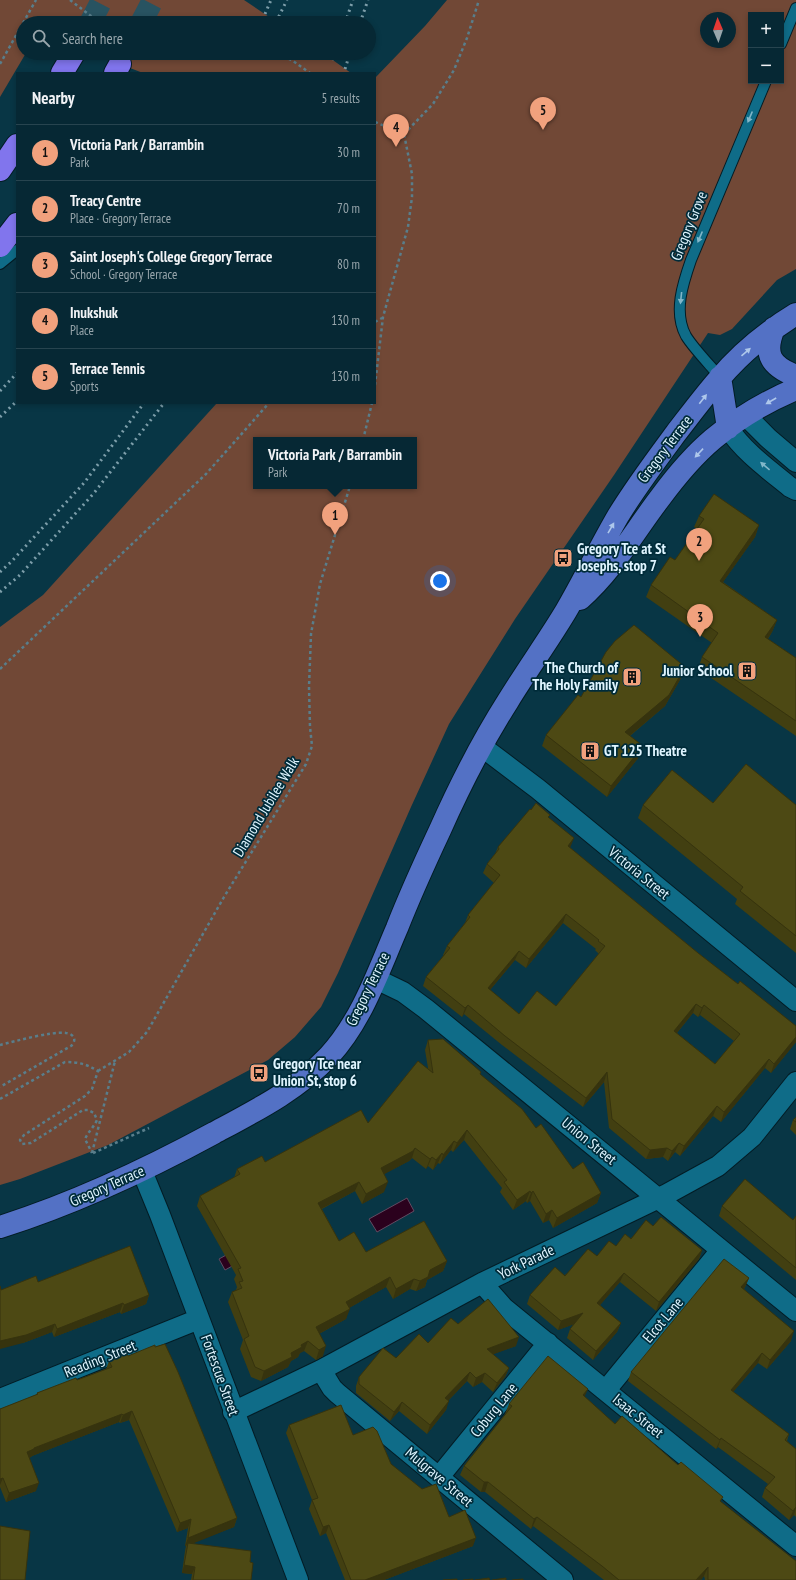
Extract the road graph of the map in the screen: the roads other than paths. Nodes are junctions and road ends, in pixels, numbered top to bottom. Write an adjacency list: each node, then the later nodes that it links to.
1 (796, 8): 2 (lane)
2 (784, 37)
3 (70, 60): 4 (highway)
4 (63, 72)
5 (765, 84): 15 (lane, Gregory Grove, one-way to 15)
6 (16, 146): 7 (highway)
7 (0, 170)
8 (16, 225): 9 (highway)
9 (0, 246)
10 (16, 251): 11 (lane)
11 (0, 264)
12 (796, 314): 13 (main road, Gregory Terrace)
13 (774, 328): 14 (main road); 15 (main road, Gregory Terrace, one-way to 13)
14 (796, 376)
15 (720, 377): 17 (main road); 18 (main road); 21 (main road, Gregory Terrace, one-way to 15)
16 (796, 388): 17 (main road, Gregory Terrace, one-way to 17)
17 (746, 416): 18 (main road, Gregory Terrace); 19 (street)
18 (728, 428): 20 (street, one-way to 18); 21 (main road, Gregory Terrace, one-way to 21)
19 (796, 462)
20 (796, 490)
21 (566, 611): 22 (main road, Gregory Terrace)
22 (481, 746): 23 (main road, Gregory Terrace); 24 (street, Victoria Street)
23 (376, 979): 26 (main road, Gregory Terrace); 27 (street, Union Street)
24 (796, 1001)
25 (796, 1082): 27 (street, York Parade)
26 (142, 1171): 28 (main road, Gregory Terrace); 32 (street, Fortescue Street)
27 (658, 1198): 29 (street, Union Street); 30 (street, York Parade)
28 (0, 1227)
29 (721, 1250): 31 (street, Union Street); 35 (street, Elcot Lane)
30 (482, 1284): 33 (street, Isaac Street); 34 (street, York Parade)
31 (796, 1311)
32 (199, 1319): 36 (street, Reading Street); 37 (street, Fortescue Street)
33 (548, 1343): 35 (street, Isaac Street); 38 (street, Coburg Lane)
34 (321, 1370): 37 (street, York Parade); 38 (street, Mulgrave Street)
35 (606, 1390): 39 (street, Isaac Street)
36 (0, 1399)
37 (233, 1412): 40 (street, Fortescue Street)
38 (440, 1477): 41 (street, Mulgrave Street)
39 (796, 1546)
40 (298, 1580)
41 (563, 1580)

